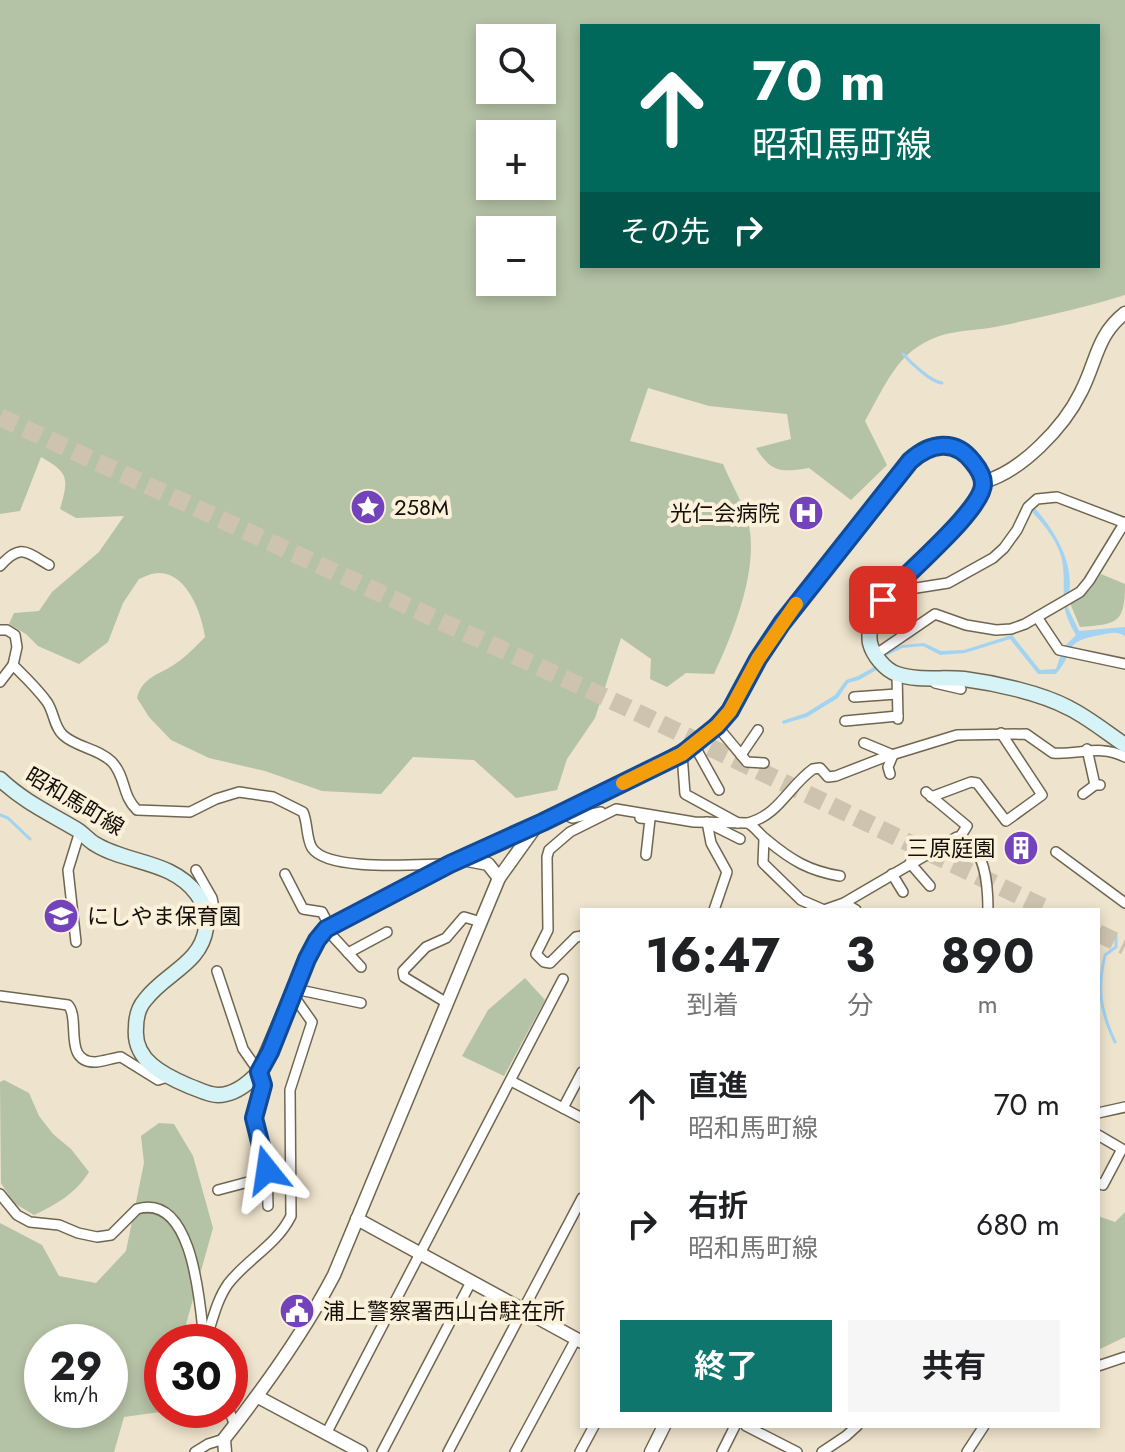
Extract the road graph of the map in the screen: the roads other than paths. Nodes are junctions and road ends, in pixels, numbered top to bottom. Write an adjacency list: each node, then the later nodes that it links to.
1 (1125, 313): 2 (street)
2 (983, 482): 7 (main road); 19 (main road)
3 (1124, 523): 6 (street); 7 (street)
4 (49, 565): 5 (street)
5 (0, 566)
6 (1037, 617): 9 (street); 10 (street)
7 (871, 626): 9 (main road)
8 (0, 630): 11 (street)
9 (875, 655): 12 (main road)
10 (1125, 664)
11 (13, 665): 14 (street); 46 (street)
12 (897, 674): 13 (main road); 16 (street)
13 (931, 677): 15 (street); 23 (main road)
14 (0, 682)
15 (961, 689)
16 (897, 694): 17 (street); 18 (street)
17 (854, 697)
18 (845, 721)
19 (717, 726): 24 (main road); 26 (street)
20 (758, 730): 26 (street)
21 (1001, 733): 25 (street); 27 (street); 41 (street)
22 (864, 743): 27 (street)
23 (1125, 745)
24 (688, 749): 32 (street); 36 (main road); 38 (street)
25 (1087, 749): 28 (street); 33 (street)
26 (741, 755): 29 (street)
27 (893, 755): 30 (street); 38 (street)
28 (1125, 757)
29 (764, 763)
30 (890, 774)
31 (0, 779): 40 (main road, 昭和馬町線)
32 (719, 790)
33 (1083, 794)
34 (608, 811): 35 (street); 36 (street); 66 (street)
35 (634, 811): 37 (street); 45 (street)
36 (562, 813): 39 (main road)
37 (707, 822): 38 (street); 42 (street); 57 (street)
38 (743, 823): 43 (street)
39 (537, 825): 46 (main road); 52 (street)
40 (80, 831): 62 (main road, 昭和馬町線); 67 (street)
41 (960, 837): 47 (street); 61 (street)
42 (740, 839)
43 (764, 839): 51 (street); 58 (street)
44 (1056, 852): 56 (street)
45 (646, 855)
46 (456, 861): 52 (street); 64 (main road)
47 (910, 863): 50 (street); 53 (street)
48 (196, 870): 62 (street)
49 (285, 874): 64 (street)
50 (892, 874): 54 (street); 55 (street)
51 (840, 876)
52 (499, 878): 63 (street)
53 (930, 886)
54 (903, 892)
55 (844, 903): 59 (street); 60 (street)
56 (1125, 903)
57 (715, 908)
58 (816, 908)
59 (833, 908)
60 (853, 908)
61 (988, 908)
62 (206, 910): 77 (main road)
63 (481, 922): 75 (street); 75 (street)
64 (328, 928): 68 (street); 72 (main road)
65 (387, 932): 68 (street)
66 (580, 936)
67 (76, 942)
68 (348, 953): 69 (street)
69 (361, 967)
70 (217, 971): 76 (street)
71 (563, 979): 79 (street)
72 (294, 992): 74 (street); 76 (main road); 96 (street)
73 (0, 996): 77 (street)
74 (361, 1003)
75 (447, 1003): 91 (street)
76 (259, 1072): 77 (main road); 85 (street)
77 (170, 1076)
78 (580, 1076): 81 (street)
79 (511, 1081): 81 (street); 92 (street)
80 (1125, 1107): 82 (street)
81 (563, 1108): 83 (street)
82 (1100, 1113)
83 (580, 1117)
84 (1100, 1136): 86 (street)
85 (267, 1177): 87 (street); 90 (street)
86 (1100, 1184)
87 (218, 1190)
88 (0, 1194): 95 (street)
89 (580, 1202): 94 (street)
90 (268, 1206)
91 (357, 1219): 92 (street); 100 (street)
92 (418, 1254): 93 (street); 109 (street)
93 (471, 1282): 94 (street); 113 (street)
94 (524, 1310): 97 (street); 114 (street)
95 (203, 1324)
96 (212, 1324)
97 (579, 1340): 115 (street)
98 (1125, 1357): 99 (street)
99 (1100, 1365)
100 (258, 1397): 101 (street); 109 (street)
101 (248, 1410)
102 (234, 1428): 110 (street)
103 (593, 1428): 116 (street)
104 (663, 1428): 117 (street)
105 (734, 1428): 118 (street)
106 (750, 1428): 119 (street)
107 (854, 1428): 120 (street)
108 (983, 1428): 121 (street)
109 (326, 1434): 112 (street)
110 (225, 1446): 111 (street)
111 (195, 1452)
112 (361, 1452)
113 (382, 1452)
114 (448, 1452)
115 (515, 1452)
116 (580, 1452)
117 (651, 1452)
118 (722, 1452)
119 (797, 1452)
120 (822, 1452)
121 (967, 1452)

